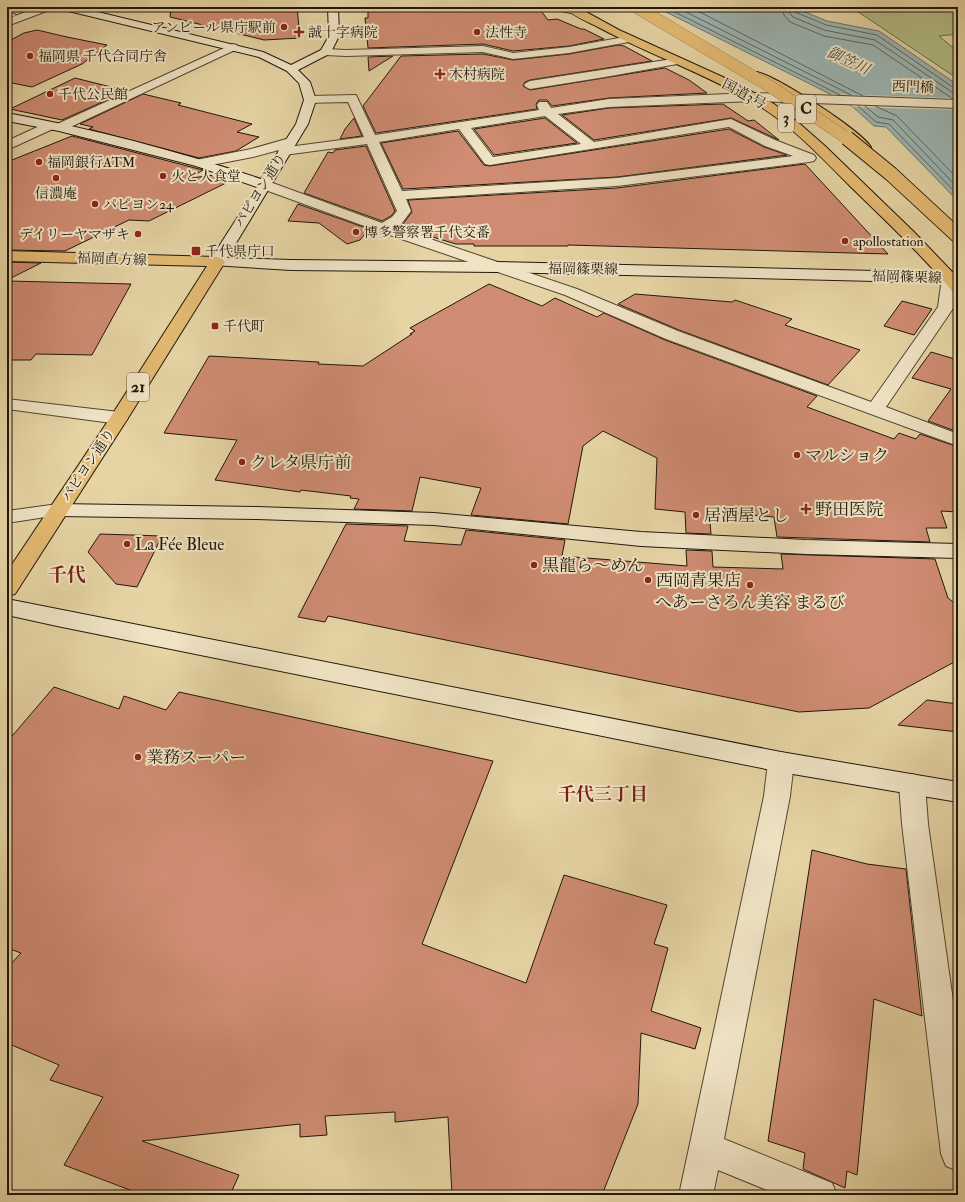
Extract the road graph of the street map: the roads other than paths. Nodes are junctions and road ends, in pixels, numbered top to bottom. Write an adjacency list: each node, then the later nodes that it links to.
1 (48, 7): 11 (street)
2 (64, 7): 13 (street)
3 (333, 7): 16 (street)
4 (554, 7): 8 (street)
5 (629, 7): 25 (main road, 国道3号 / 3)
6 (637, 7): 48 (main road, C, bridge); 49 (main road, C, bridge)
7 (590, 8): 19 (main road)
8 (573, 9): 12 (main road, 国道3号 / 3)
9 (7, 13): 10 (lane)
10 (7, 17)
11 (7, 23)
12 (630, 39): 15 (street); 19 (main road, 国道3号 / 3)
13 (233, 47): 21 (street); 37 (street)
14 (685, 48): 25 (main road)
15 (569, 50): 17 (street); 18 (street)
16 (325, 52): 17 (street); 21 (street)
17 (513, 56): 24 (street)
18 (581, 58)
19 (677, 60): 22 (street); 27 (main road, 国道3号 / 3)
20 (593, 66): 22 (street)
21 (290, 69): 30 (street)
22 (605, 74): 23 (street); 24 (street)
23 (618, 83)
24 (530, 85): 33 (street)
25 (780, 86): 29 (main road, 国道3号 / 3)
26 (630, 92): 31 (street)
27 (753, 97): 28 (street, 西門橋); 29 (street, 西門橋); 42 (main road, 国道3号 / 3)
28 (728, 98): 31 (street, 西門橋); 35 (street)
29 (801, 99): 32 (street, 西門橋); 50 (main road, 国道3号 / 3)
30 (310, 100): 38 (street); 41 (street, パピヨン通り)
31 (642, 101): 33 (street, 西門橋)
32 (958, 104)
33 (547, 112): 36 (street, 西門橋); 40 (street)
34 (7, 116): 37 (street)
35 (731, 123): 40 (street); 43 (street)
36 (462, 125): 38 (street, 西門橋); 40 (street)
37 (55, 127): 39 (street); 44 (street)
38 (372, 139): 41 (street, 西門橋); 46 (street)
39 (7, 146)
40 (592, 146)
41 (287, 147): 44 (street, 西門橋); 45 (street, パピヨン通り)
42 (827, 156): 43 (street); 54 (main road, 国道3号 / 3)
43 (809, 158): 46 (street)
44 (201, 163): 45 (street)
45 (265, 185): 47 (street); 52 (street, パピヨン通り)
46 (397, 196): 47 (street)
47 (383, 228): 53 (street)
48 (958, 233)
49 (958, 236)
50 (958, 240)
51 (7, 256): 52 (main road, 福岡直方線)
52 (217, 262): 53 (street, 福岡篠栗線); 57 (main road, パピヨン通り / 21)
53 (497, 267): 54 (street, 福岡篠栗線); 56 (street)
54 (955, 282): 56 (street)
55 (7, 404): 57 (street)
56 (875, 410): 58 (street)
57 (119, 418): 59 (main road, パピヨン通り / 21)
58 (958, 440)
59 (58, 510): 60 (street); 61 (street); 62 (main road, パピヨン通り / 21)
60 (7, 517)
61 (958, 551)
62 (7, 589)
63 (7, 606): 64 (street)
64 (781, 762): 65 (street); 67 (street)
65 (912, 784): 66 (street); 68 (street)
66 (958, 792)
67 (705, 1148): 69 (street); 70 (street)
68 (958, 1154)
69 (696, 1195)
70 (820, 1195)

